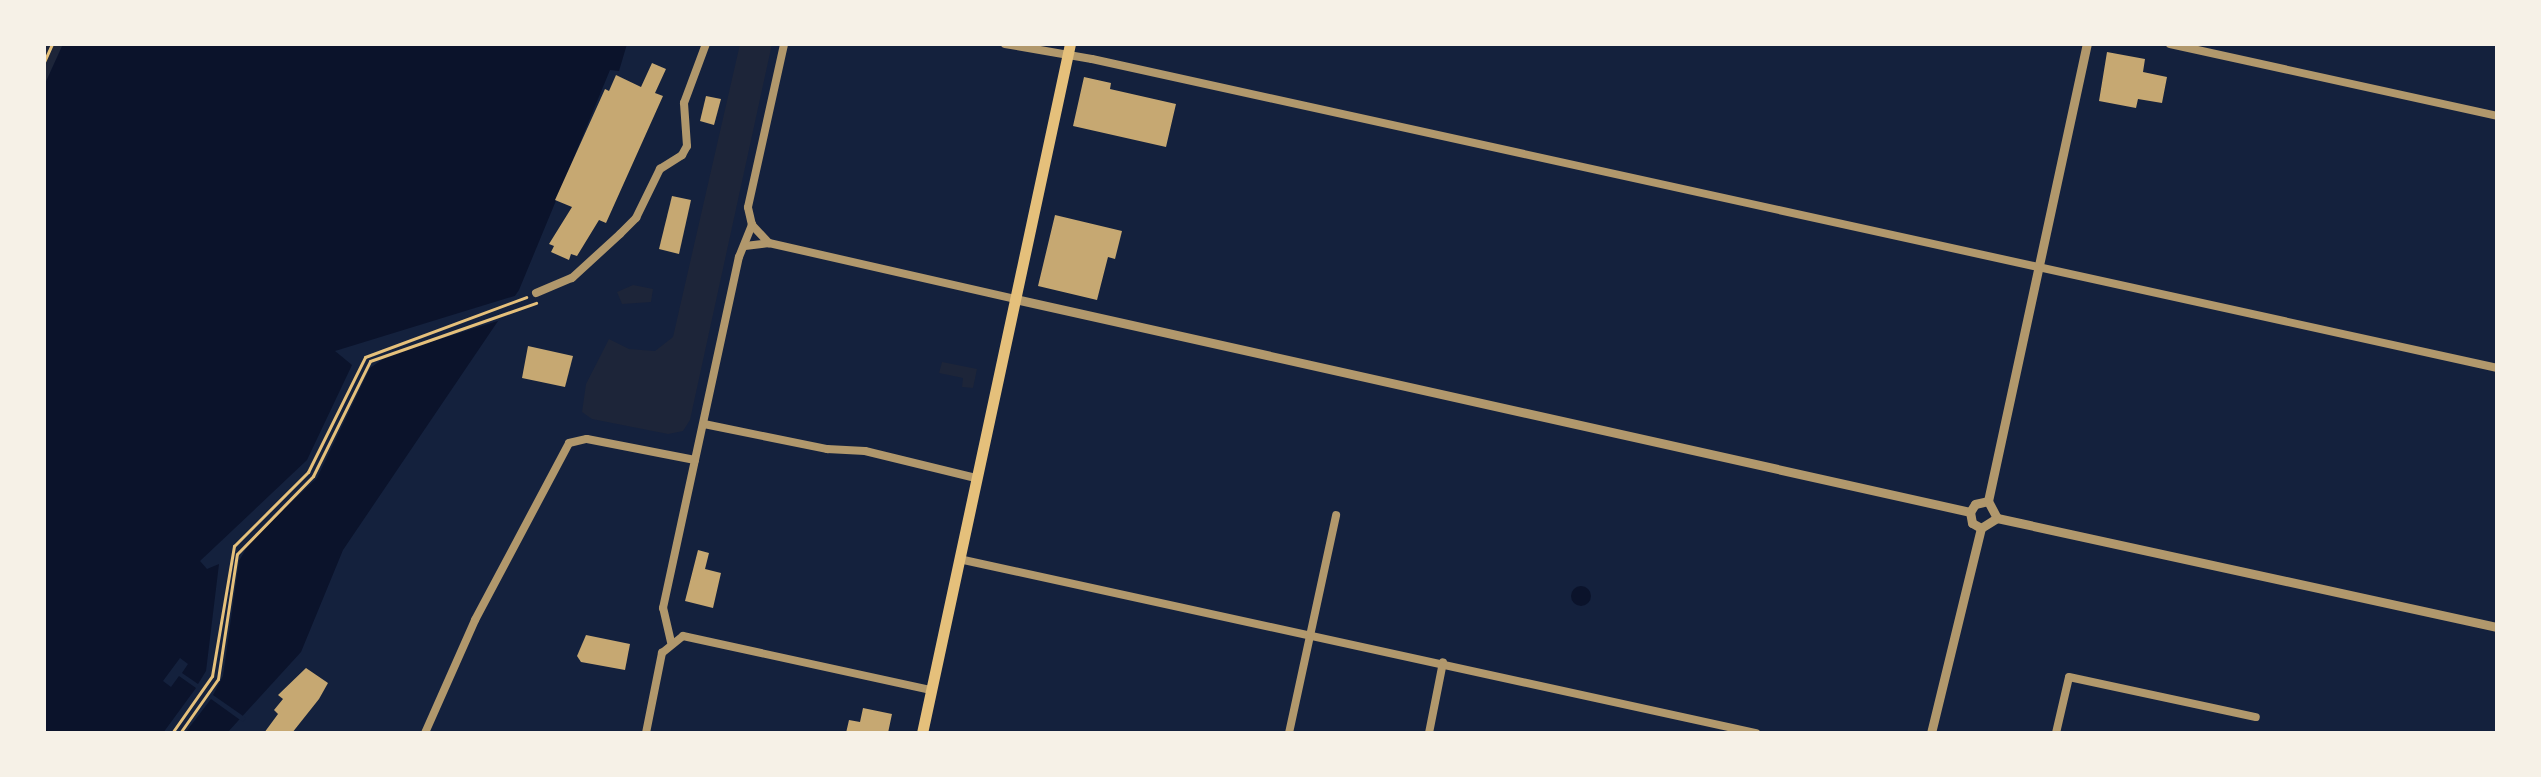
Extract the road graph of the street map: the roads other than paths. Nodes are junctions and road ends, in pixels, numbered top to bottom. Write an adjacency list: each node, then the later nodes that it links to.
1 (706, 44): 12 (street)
2 (784, 44): 8 (street)
3 (1005, 44): 6 (street)
4 (2087, 44): 11 (street)
5 (2170, 44): 7 (street)
6 (1069, 50): 11 (street); 13 (main road)
7 (2497, 116)
8 (752, 225): 9 (street); 10 (street)
9 (769, 243): 10 (street); 13 (street)
10 (745, 246): 15 (street)
11 (2037, 269): 14 (street); 18 (street)
12 (535, 294)
13 (1015, 299): 17 (main road); 19 (street)
14 (2497, 368)
15 (704, 424): 16 (street); 17 (street)
16 (695, 460): 26 (street); 30 (street)
17 (976, 478): 23 (main road)
18 (1988, 501): 19 (street); 21 (street)
19 (1970, 512): 22 (street)
20 (1336, 515): 25 (street)
21 (1997, 518): 22 (street); 24 (street)
22 (1981, 528): 36 (street)
23 (959, 559): 25 (street); 28 (main road)
24 (2497, 627)
25 (1311, 633): 27 (street); 33 (street)
26 (671, 642): 28 (street); 31 (street)
27 (1443, 662): 34 (street); 35 (street)
28 (931, 690): 32 (main road)
29 (2256, 717): 37 (street)
30 (425, 733)
31 (646, 733)
32 (922, 733)
33 (1289, 733)
34 (1429, 733)
35 (1756, 733)
36 (1931, 733)
37 (2056, 733)

